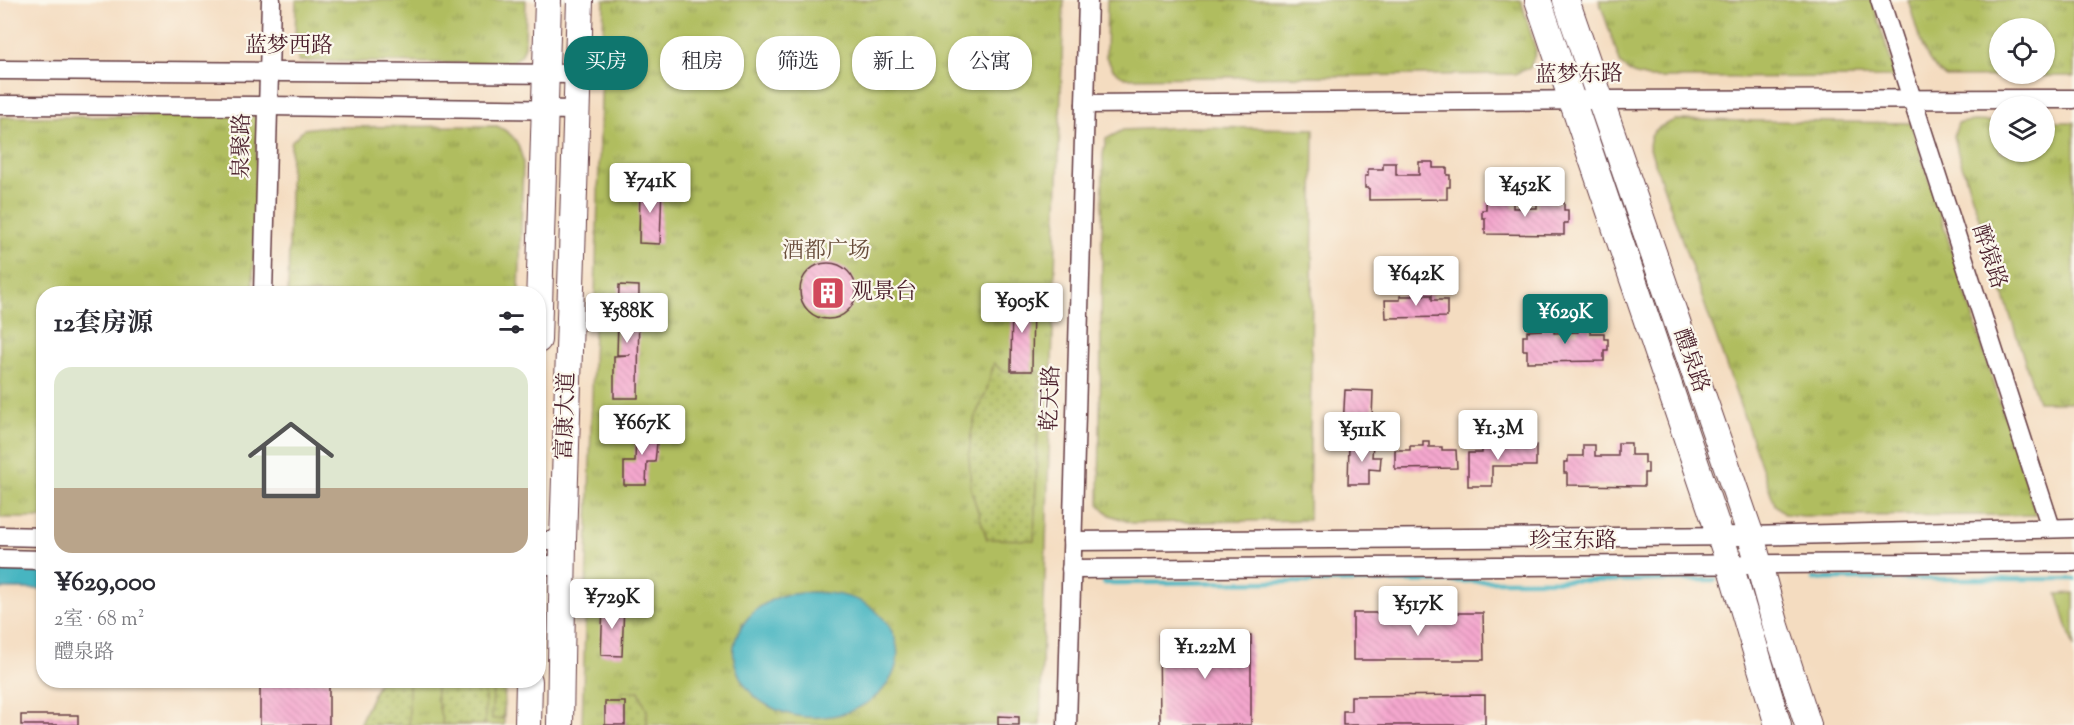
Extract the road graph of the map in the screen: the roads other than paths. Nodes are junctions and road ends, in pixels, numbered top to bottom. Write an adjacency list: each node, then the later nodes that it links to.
1 (271, 0): 10 (street, 泉聚路)
2 (548, 0): 11 (street)
3 (580, 0): 8 (street, 富康大道)
4 (1088, 0): 18 (street, 乾天路)
5 (1538, 0): 16 (street, 醴泉路)
6 (1566, 0): 17 (street, 醴泉路)
7 (1880, 0): 14 (street, 醉猿路)
8 (579, 36)
9 (0, 70): 10 (street, 蓝梦西路)
10 (269, 71): 11 (street, 蓝梦西路); 20 (street, 泉聚路)
11 (546, 74): 12 (street, 蓝梦西路); 21 (street)
12 (564, 74)
13 (578, 90): 22 (street, 富康大道)
14 (1912, 98): 15 (street, 蓝梦东路); 17 (street, 蓝梦东路); 25 (street, 醉猿路)
15 (2074, 99)
16 (1572, 100): 17 (street, 蓝梦东路); 18 (street, 蓝梦东路); 27 (street, 醴泉路)
17 (1600, 100): 29 (street, 醴泉路)
18 (1085, 104): 31 (street, 乾天路)
19 (0, 105): 20 (street)
20 (268, 106): 21 (street); 23 (street, 泉聚路)
21 (545, 110): 22 (street); 24 (street)
22 (577, 110): 32 (street, 富康大道)
23 (263, 286)
24 (540, 286)
25 (2051, 528): 26 (street, 珍宝东路); 29 (street, 珍宝东路)
26 (2074, 528)
27 (1719, 535): 29 (street, 珍宝东路); 31 (street, 珍宝东路); 36 (street, 醴泉路)
28 (0, 536): 30 (street)
29 (1751, 536): 37 (street, 醴泉路)
30 (36, 537)
31 (1072, 542): 38 (street, 乾天路)
32 (551, 553): 41 (street, 富康大道)
33 (0, 559): 34 (street)
34 (36, 560)
35 (2074, 562): 37 (street, 珍宝东路)
36 (1730, 565): 37 (street, 珍宝东路); 38 (street, 珍宝东路); 43 (street, 醴泉路)
37 (1758, 565): 44 (street, 醴泉路)
38 (1071, 569): 42 (street, 乾天路)
39 (529, 688): 40 (street)
40 (528, 725)
41 (560, 725)
42 (1067, 725)
43 (1778, 725)
44 (1808, 725)

